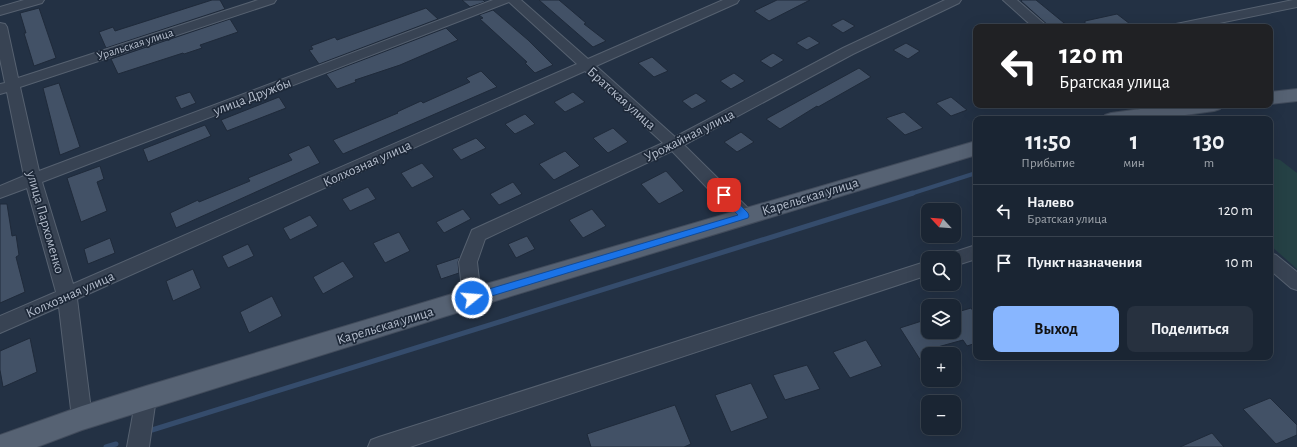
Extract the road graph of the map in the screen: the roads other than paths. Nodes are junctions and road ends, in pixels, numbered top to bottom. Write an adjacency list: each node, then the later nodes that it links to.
1 (38, 0): 9 (street)
2 (270, 0): 14 (street, Уральская улица)
3 (504, 0): 22 (street, улица Дружбы)
4 (514, 0): 13 (street, Братская улица)
5 (733, 0): 13 (street, Колхозная улица)
6 (955, 0): 20 (street, Урожайная улица)
7 (1009, 0): 10 (street)
8 (1297, 3): 11 (street)
9 (0, 11)
10 (1037, 24)
11 (1196, 24)
12 (0, 27): 14 (street, улица Пархоменко)
13 (586, 66): 20 (street, Братская улица); 30 (street, Колхозная улица)
14 (6, 87): 22 (street, улица Пархоменко)
15 (1297, 95): 16 (main road)
16 (1273, 98)
17 (1163, 108): 18 (main road)
18 (1146, 109): 19 (main road)
19 (1125, 116)
20 (674, 144): 24 (street, Братская улица); 31 (street, Урожайная улица)
21 (973, 149): 24 (main road, Карельская улица)
22 (33, 180): 23 (street, улица Дружбы); 30 (street, улица Пархоменко)
23 (0, 192)
24 (745, 216): 31 (main road, Карельская улица)
25 (973, 253): 26 (street)
26 (961, 257)
27 (1273, 263): 29 (street)
28 (921, 270): 37 (street)
29 (1297, 283)
30 (67, 296): 32 (street, Колхозная улица); 34 (street, улица Пархоменко)
31 (472, 298): 33 (main road, Карельская улица)
32 (0, 325)
33 (146, 398): 34 (main road, Карельская улица); 36 (street)
34 (82, 418): 35 (main road, Карельская улица)
35 (3, 447)
36 (138, 447)
37 (379, 447)

